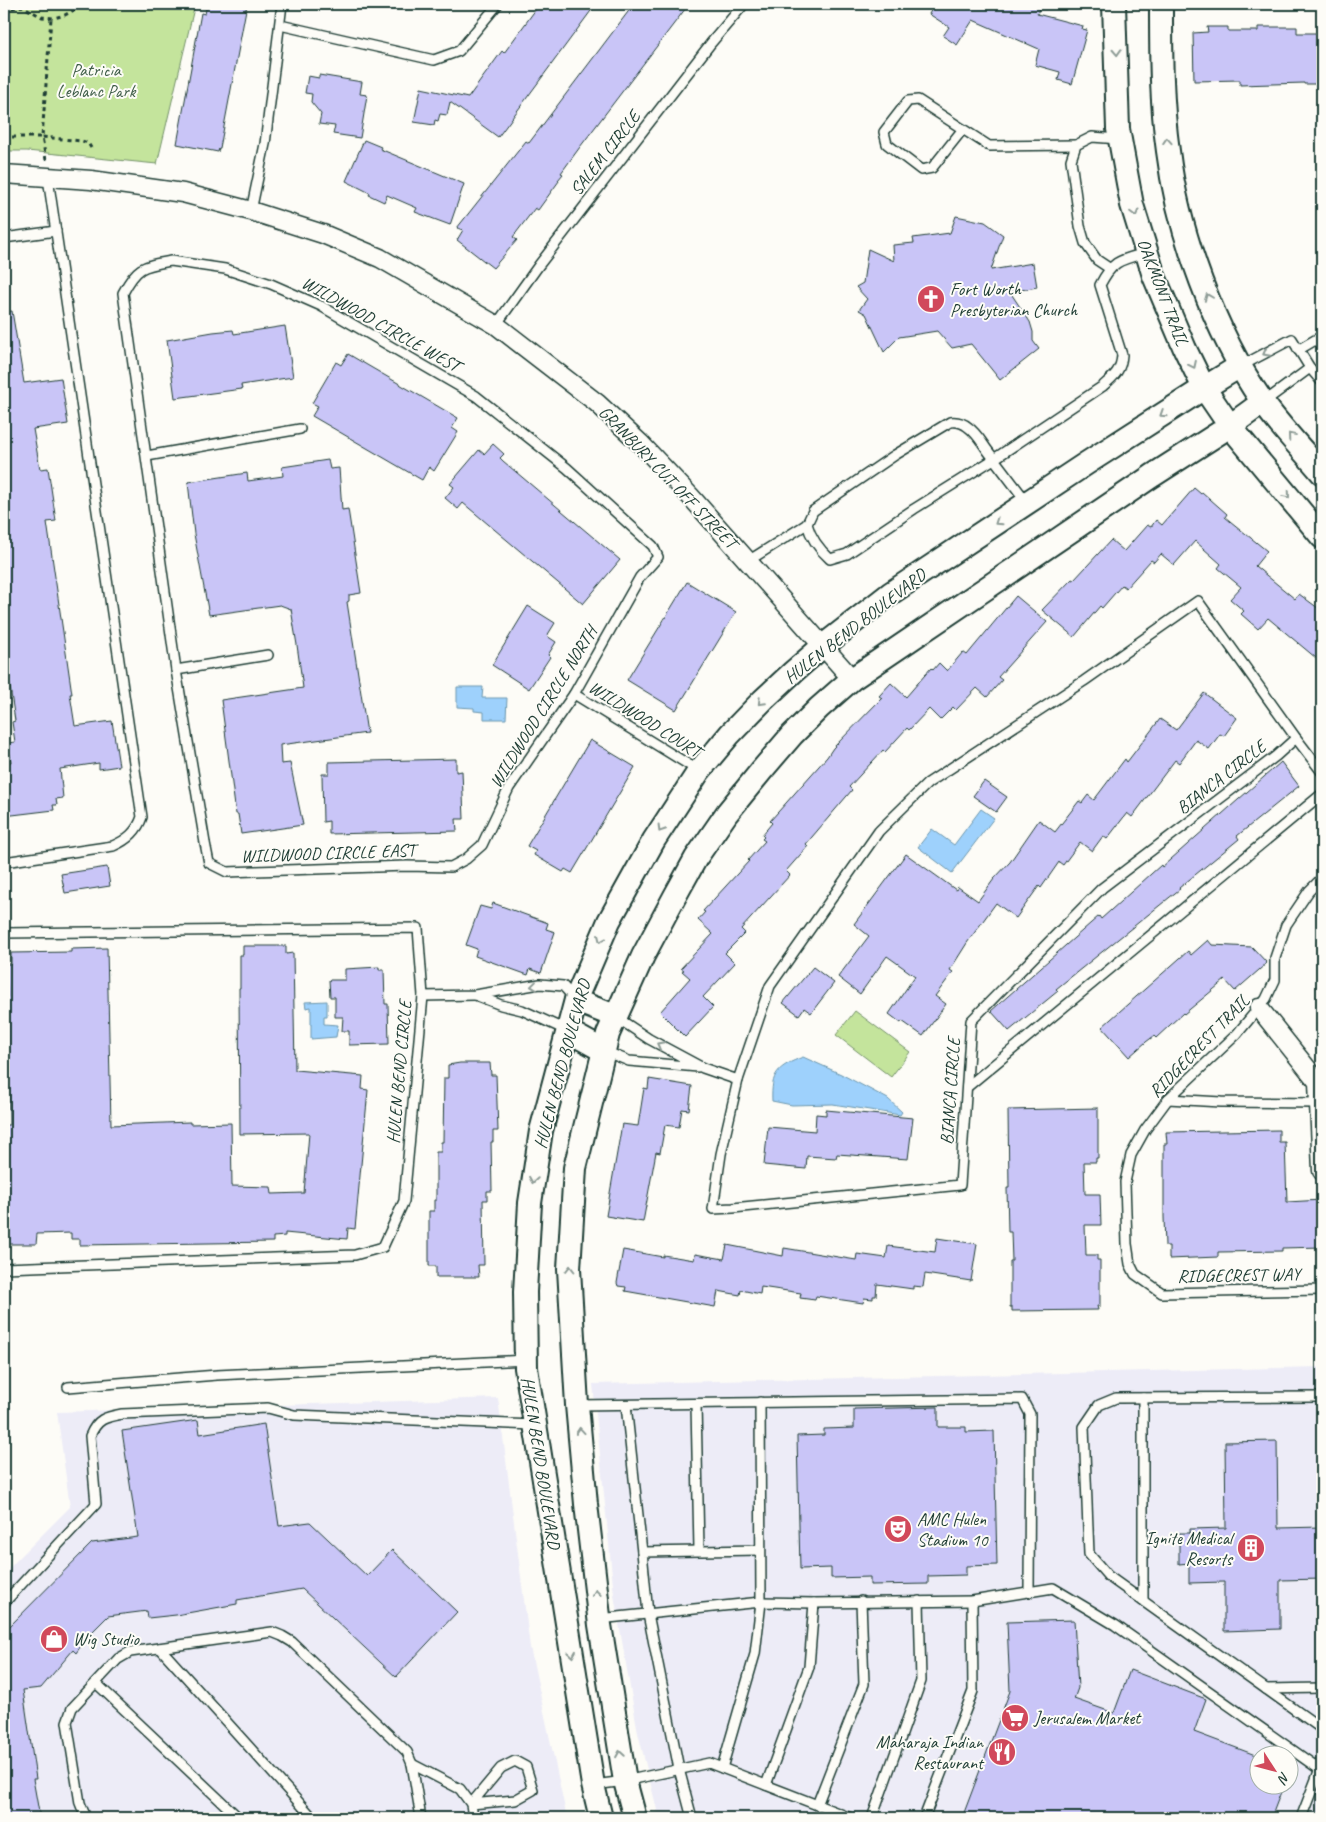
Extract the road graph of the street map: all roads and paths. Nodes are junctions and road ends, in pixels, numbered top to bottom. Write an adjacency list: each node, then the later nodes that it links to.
1 (86, 4): 9 (path)
2 (282, 4): 10 (lane)
3 (498, 4): 10 (lane)
4 (744, 4): 24 (lane, SALEM CIRCLE)
5 (1114, 4): 14 (street, OAKMONT TRAIL, one-way to 14)
6 (1160, 4): 27 (street, one-way to 6)
7 (22, 5): 8 (path); 9 (path)
8 (4, 10)
9 (51, 18): 13 (path)
10 (280, 25): 19 (lane)
11 (963, 129): 11 (lane); 15 (lane)
12 (4, 136): 13 (path)
13 (42, 137): 16 (path); 18 (path)
14 (1120, 139): 15 (lane); 22 (street, OAKMONT TRAIL, one-way to 22)
15 (1076, 145): 23 (lane)
16 (91, 148)
17 (4, 174): 18 (street, GRANBURY CUT OFF STREET)
18 (48, 178): 19 (street, GRANBURY CUT OFF STREET); 20 (lane)
19 (251, 211): 24 (street, GRANBURY CUT OFF STREET)
20 (56, 231): 21 (lane); 51 (lane)
21 (4, 238)
22 (1146, 253): 23 (lane); 30 (street, OAKMONT TRAIL, one-way to 30)
23 (1109, 268): 35 (lane)
24 (496, 325): 41 (street, GRANBURY CUT OFF STREET)
25 (1322, 336): 26 (lane)
26 (1298, 350): 27 (lane, one-way to 27); 28 (lane)
27 (1240, 366): 30 (street, HULEN BEND BOULEVARD); 31 (street)
28 (1310, 368): 29 (lane); 31 (lane)
29 (1322, 382)
30 (1204, 388): 32 (street, OAKMONT TRAIL); 37 (street, HULEN BEND BOULEVARD, one-way to 37)
31 (1263, 402): 32 (street, HULEN BEND BOULEVARD); 36 (street, one-way to 31)
32 (1230, 426): 39 (street, OAKMONT TRAIL, one-way to 39); 45 (street, HULEN BEND BOULEVARD)
33 (300, 428): 34 (lane)
34 (147, 456): 40 (lane, WILDWOOD CIRCLE WEST); 44 (lane, WILDWOOD CIRCLE WEST)
35 (994, 459): 37 (lane); 38 (lane); 38 (lane)
36 (1322, 473)
37 (1027, 502): 42 (street, HULEN BEND BOULEVARD, one-way to 42)
38 (807, 524): 41 (lane)
39 (1322, 537)
40 (658, 557): 46 (lane, WILDWOOD CIRCLE NORTH)
41 (748, 561): 42 (street, GRANBURY CUT OFF STREET)
42 (823, 646): 45 (street, GRANBURY CUT OFF STREET); 48 (street, HULEN BEND BOULEVARD, one-way to 48)
43 (268, 654): 44 (lane)
44 (176, 670): 52 (lane, WILDWOOD CIRCLE WEST)
45 (852, 679): 60 (street, HULEN BEND BOULEVARD)
46 (574, 694): 48 (lane, WILDWOOD COURT); 53 (lane, WILDWOOD CIRCLE NORTH)
47 (1296, 738): 49 (lane, BIANCA CIRCLE); 64 (lane, BIANCA CIRCLE); 65 (lane, BIANCA CIRCLE)
48 (700, 771): 58 (street, HULEN BEND BOULEVARD, one-way to 58)
49 (1322, 772)
50 (1322, 794): 65 (lane)
51 (4, 862)
52 (209, 863): 53 (lane, WILDWOOD CIRCLE EAST)
53 (451, 867)
54 (1322, 878): 59 (lane, RIDGECREST TRAIL)
55 (4, 933): 57 (lane, HULEN BEND CIRCLE)
56 (475, 995): 57 (lane); 58 (lane, one-way to 56); 61 (lane)
57 (423, 996): 70 (lane, HULEN BEND CIRCLE)
58 (576, 1000): 60 (street); 61 (street, HULEN BEND BOULEVARD)
59 (1259, 1008): 66 (lane, RIDGECREST TRAIL); 67 (street)
60 (615, 1016): 62 (street, HULEN BEND BOULEVARD); 63 (lane, one-way to 60)
61 (568, 1031): 62 (street); 72 (street, HULEN BEND BOULEVARD, one-way to 72)
62 (604, 1051): 63 (lane); 78 (street, HULEN BEND BOULEVARD, one-way to 62)
63 (703, 1068): 64 (lane)
64 (738, 1080): 65 (lane, BIANCA CIRCLE)
65 (967, 1087)
66 (1168, 1099): 67 (lane); 69 (lane, RIDGECREST TRAIL)
67 (1318, 1103): 68 (street)
68 (1322, 1171)
69 (1127, 1244): 71 (lane, RIDGECREST WAY)
70 (4, 1268)
71 (1322, 1290)
72 (526, 1360): 73 (lane); 80 (street, HULEN BEND BOULEVARD)
73 (68, 1387)
74 (1322, 1396): 75 (lane)
75 (1144, 1398): 88 (lane); 88 (lane)
76 (760, 1402): 77 (lane); 82 (lane); 84 (lane)
77 (696, 1404): 79 (lane); 81 (lane)
78 (577, 1405): 79 (lane); 93 (street, HULEN BEND BOULEVARD, one-way to 78)
79 (626, 1405): 83 (lane)
80 (535, 1425): 91 (lane); 104 (street, HULEN BEND BOULEVARD, one-way to 104)
81 (699, 1550): 82 (lane); 83 (lane)
82 (760, 1550): 89 (lane)
83 (642, 1552): 92 (lane)
84 (1029, 1592): 87 (lane); 102 (lane)
85 (861, 1601): 86 (lane); 90 (lane); 107 (lane)
86 (919, 1601): 87 (lane); 117 (lane)
87 (973, 1601): 118 (lane)
88 (1143, 1601): 97 (lane)
89 (761, 1602): 90 (lane); 92 (lane); 100 (lane)
90 (814, 1603): 105 (lane)
91 (4, 1604)
92 (648, 1614): 93 (lane); 101 (lane)
93 (599, 1619): 103 (street, HULEN BEND BOULEVARD, one-way to 93)
94 (160, 1648): 95 (lane); 99 (lane); 110 (lane)
95 (96, 1683): 108 (lane); 109 (lane)
96 (1322, 1688): 97 (lane)
97 (1266, 1689): 98 (lane)
98 (1322, 1729)
99 (412, 1764): 106 (lane); 111 (lane)
100 (722, 1768): 101 (lane); 105 (lane)
101 (679, 1769): 103 (lane); 115 (lane)
102 (1321, 1770): 119 (lane)
103 (625, 1782): 104 (lane); 114 (street, HULEN BEND BOULEVARD)
104 (593, 1785): 113 (street, HULEN BEND BOULEVARD)
105 (766, 1785): 107 (lane)
106 (471, 1804): 106 (lane); 112 (lane)
107 (817, 1805): 116 (lane)
108 (86, 1818)
109 (239, 1818)
110 (313, 1818)
111 (420, 1818)
112 (473, 1818)
113 (601, 1818)
114 (635, 1818)
115 (692, 1818)
116 (851, 1818)
117 (872, 1818)
118 (924, 1818)
119 (1301, 1818)

